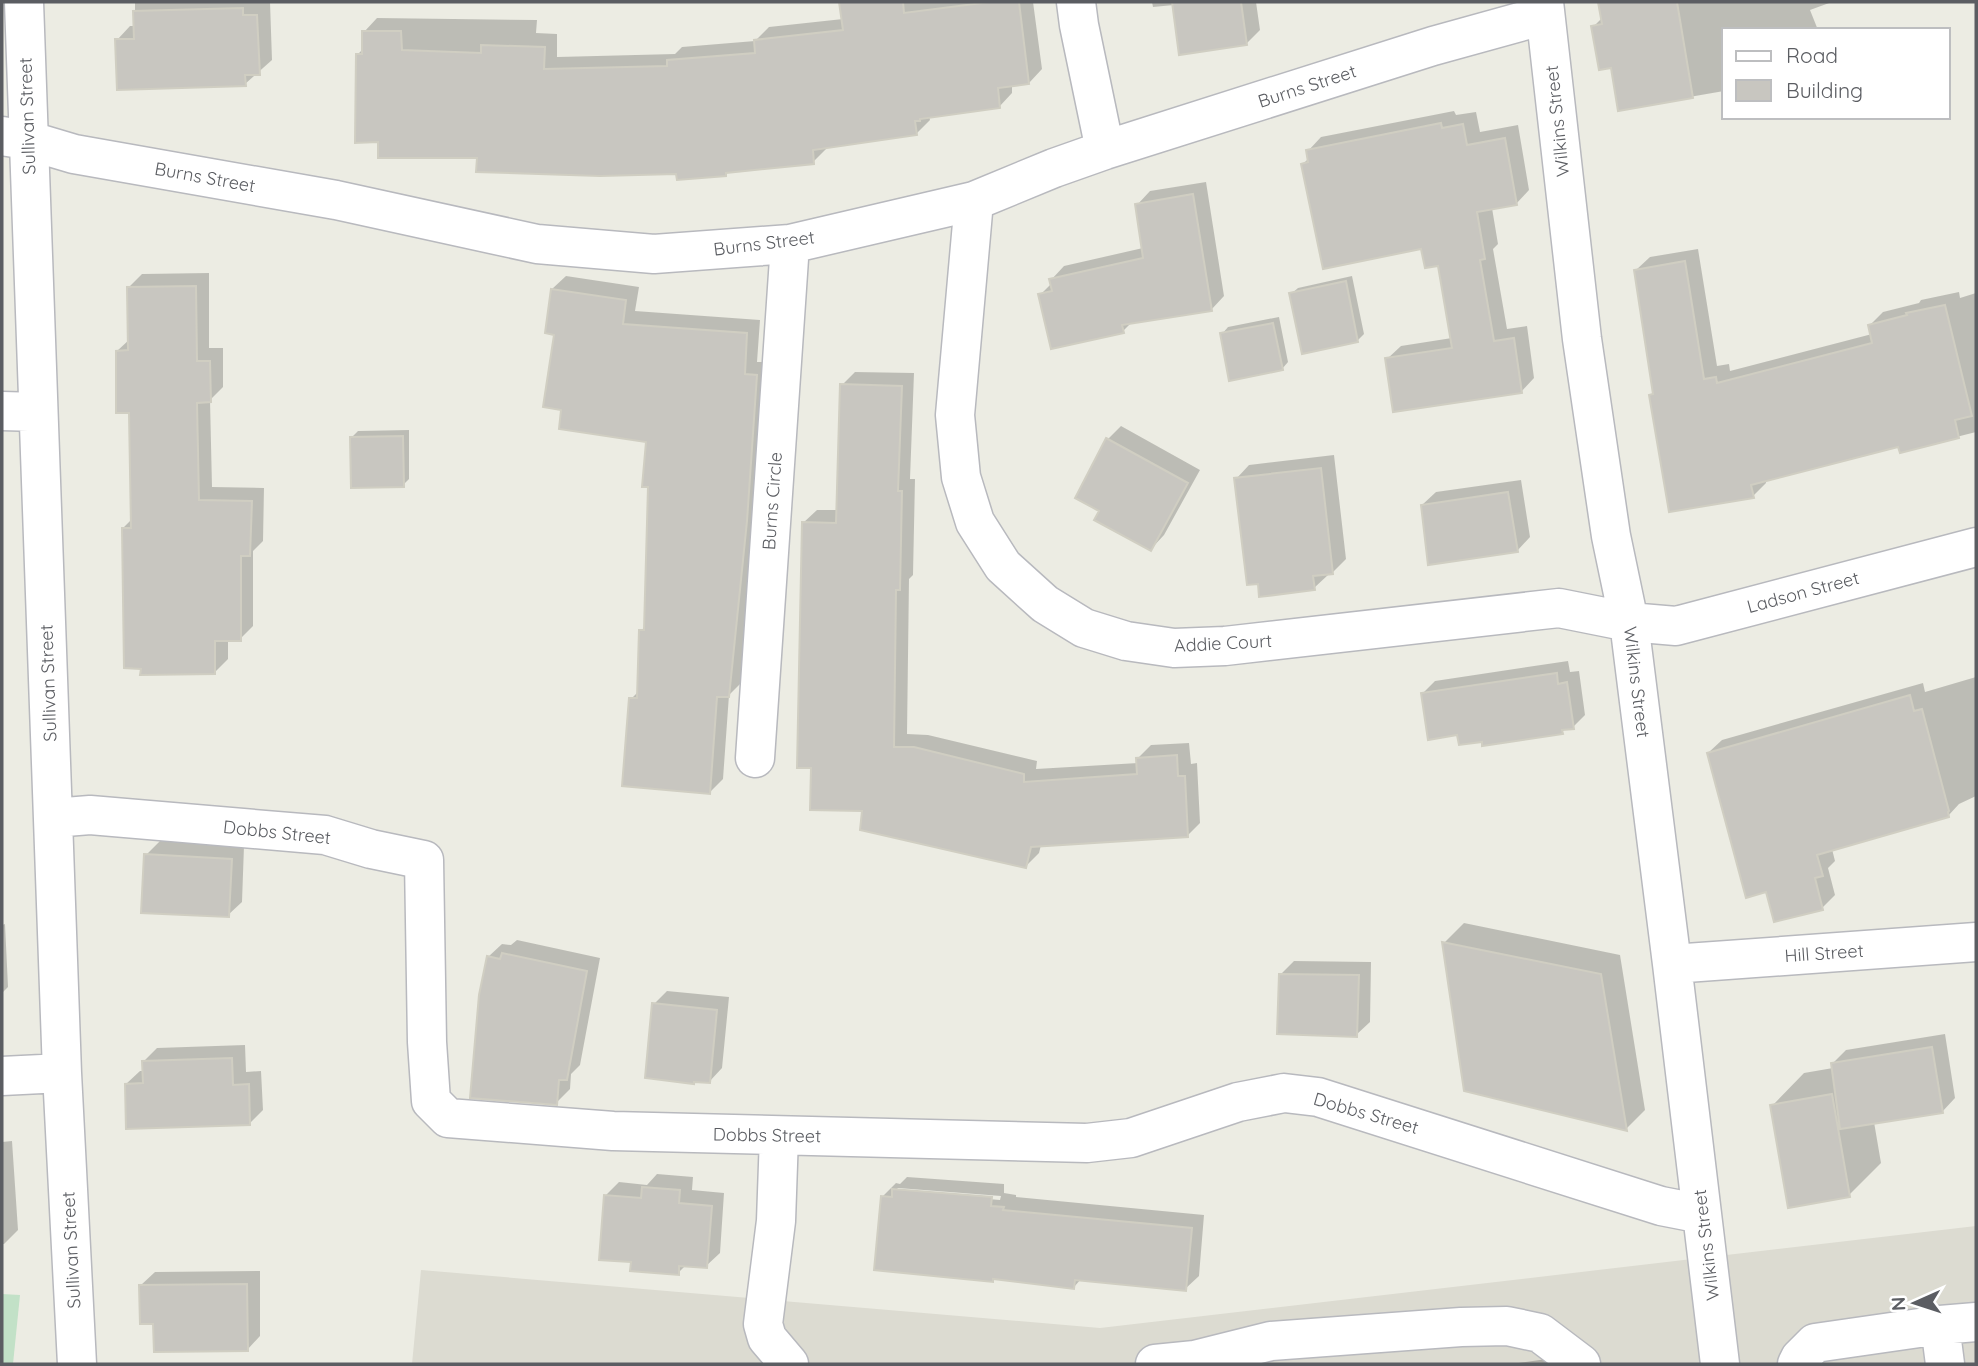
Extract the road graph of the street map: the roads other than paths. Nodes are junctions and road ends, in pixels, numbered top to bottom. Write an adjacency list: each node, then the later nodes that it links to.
1 (24, 2): 4 (street, Sullivan Street)
2 (1076, 2): 5 (street)
3 (1545, 8): 5 (street, Burns Street); 10 (street, Wilkins Street)
4 (15, 138): 7 (street, Burns Street); 8 (street, Sullivan Street)
5 (1105, 150): 6 (street, Burns Street)
6 (974, 201): 7 (street, Burns Street); 10 (street, Addie Court)
7 (790, 244): 11 (street, Burns Circle)
8 (20, 412): 12 (street, Sullivan Street)
9 (1976, 547): 10 (street, Ladson Street)
10 (1629, 622): 14 (street, Wilkins Street)
11 (755, 758)
12 (53, 818): 15 (street, Sullivan Street); 17 (street, Dobbs Street)
13 (1976, 942): 14 (street, Hill Street)
14 (1672, 964): 18 (street, Wilkins Street)
15 (62, 1073): 16 (street); 20 (street, Sullivan Street)
16 (2, 1076)
17 (779, 1136): 18 (street, Dobbs Street); 21 (street)
18 (1702, 1214): 24 (street, Wilkins Street)
19 (1958, 1324): 25 (street); 26 (street)
20 (76, 1364)
21 (789, 1364)
22 (1155, 1364): 23 (street)
23 (1581, 1364)
24 (1720, 1364)
25 (1797, 1364)
26 (1945, 1364)

